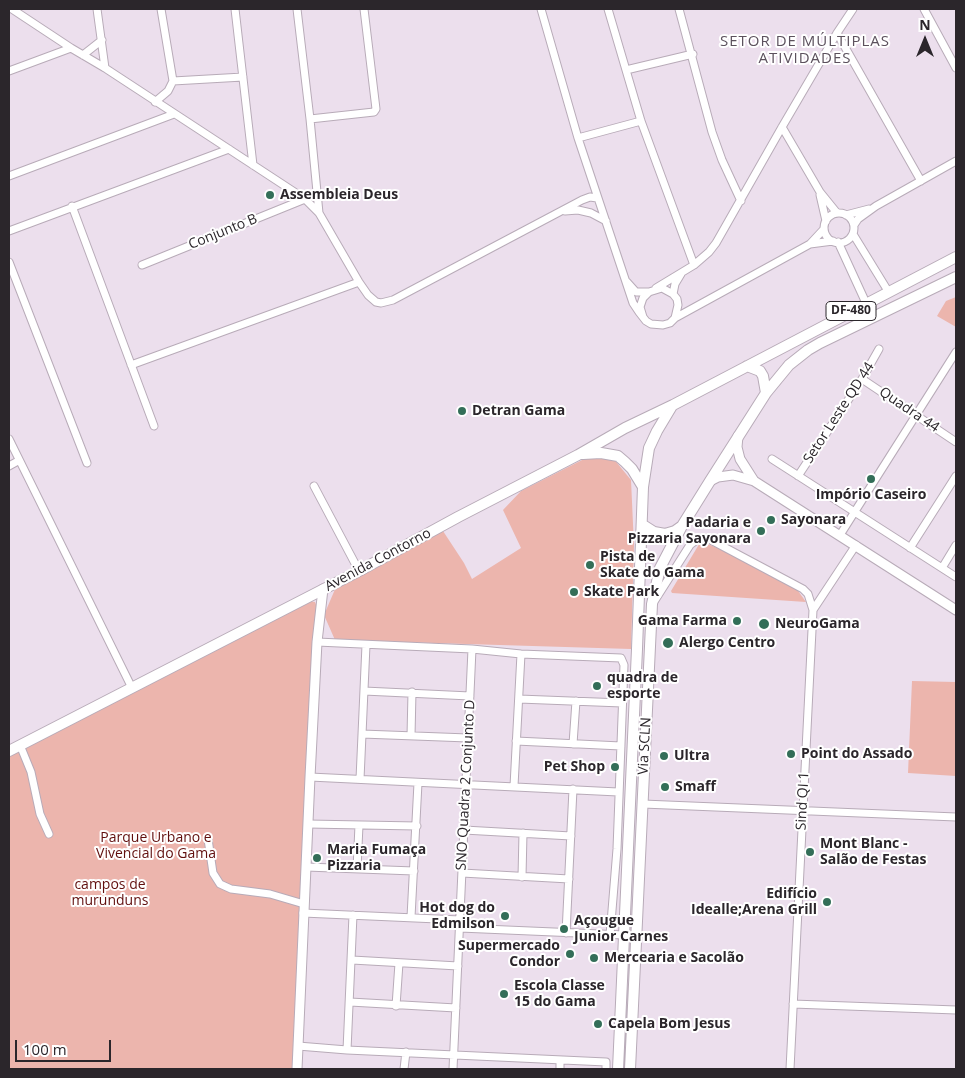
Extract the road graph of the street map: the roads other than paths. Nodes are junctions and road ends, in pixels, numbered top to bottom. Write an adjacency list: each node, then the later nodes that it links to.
1 (12, 9): 13 (street)
2 (26, 9): 13 (street)
3 (97, 9): 15 (street)
4 (161, 9): 24 (street)
5 (235, 9): 23 (street)
6 (297, 9): 27 (street)
7 (364, 9): 27 (street)
8 (540, 9): 30 (street)
9 (608, 9): 21 (street)
10 (679, 9): 17 (street)
11 (853, 9): 14 (street)
12 (924, 9): 20 (street)
13 (28, 18): 16 (street)
14 (837, 32): 29 (street); 35 (street)
15 (102, 40): 18 (street); 19 (street)
16 (71, 48): 18 (street); 22 (street)
17 (692, 54): 21 (street); 39 (street)
18 (83, 55): 19 (street)
19 (105, 68): 25 (street)
20 (956, 68)
21 (626, 70): 28 (street)
22 (9, 71)
23 (243, 77): 24 (street); 33 (street)
24 (173, 81): 25 (street)
25 (155, 102): 26 (street)
26 (174, 114): 31 (street); 34 (street)
27 (310, 119): 43 (street)
28 (641, 121): 30 (street); 57 (street)
29 (782, 127): 36 (street); 39 (street)
30 (578, 138): 37 (street)
31 (229, 149): 33 (street); 40 (street)
32 (956, 162): 35 (street)
33 (253, 165): 38 (street)
34 (9, 176)
35 (921, 181): 41 (street)
36 (820, 192): 44 (street); 46 (street)
37 (597, 198): 42 (street); 47 (street)
38 (305, 199): 43 (street); 56 (street, Conjunto B)
39 (741, 201): 57 (street)
40 (72, 206): 50 (street); 71 (street)
41 (876, 206): 45 (street); 48 (street)
42 (560, 212): 47 (street); 61 (street)
43 (319, 213): 61 (street)
44 (837, 213): 45 (street); 46 (street)
45 (846, 215): 48 (street)
46 (826, 220): 49 (street)
47 (606, 221): 60 (street)
48 (854, 225): 51 (street)
49 (824, 229): 52 (street); 53 (street)
50 (9, 231)
51 (853, 234): 52 (street); 63 (street)
52 (836, 242): 53 (street); 65 (street)
53 (810, 244): 66 (street)
54 (954, 260): 63 (main road, DF-480)
55 (9, 262): 84 (street)
56 (142, 265)
57 (694, 265): 58 (street)
58 (683, 271): 62 (street); 64 (street)
59 (956, 276): 74 (main road, DF-480)
60 (625, 280): 62 (street); 67 (street)
61 (359, 282): 71 (street)
62 (652, 290): 64 (street); 67 (street)
63 (888, 291): 65 (main road, DF-480)
64 (675, 296): 66 (street); 68 (street)
65 (866, 303): 72 (main road, DF-480)
66 (693, 307): 68 (street)
67 (643, 317): 68 (street)
68 (675, 318)
69 (879, 349): 73 (street, Setor Leste QD 44)
70 (956, 352): 76 (street)
71 (131, 365): 77 (street)
72 (747, 366): 74 (main road); 75 (main road, Avenida Contorno)
73 (862, 379): 76 (street, Quadra 44); 86 (street, Setor Leste QD 44)
74 (766, 393): 78 (main road, Via SCLN)
75 (673, 405): 81 (main road, Avenida Contorno); 91 (main road, Via SCLN)
76 (917, 415): 80 (street, Quadra 44); 92 (street)
77 (154, 426)
78 (738, 436): 88 (main road, Via SCLN); 89 (street)
79 (9, 438): 83 (street)
80 (956, 442)
81 (580, 454): 91 (main road); 100 (main road, Avenida Contorno)
82 (772, 459): 86 (street)
83 (18, 461): 85 (street); 114 (street)
84 (87, 463)
85 (9, 466)
86 (798, 476): 92 (street)
87 (956, 476): 98 (street)
88 (710, 481): 89 (street); 94 (main road, Via SCLN)
89 (754, 481): 95 (street)
90 (314, 486): 100 (street)
91 (642, 487): 93 (main road, Via SCLN)
92 (855, 513): 95 (street); 98 (street)
93 (642, 525): 94 (main road); 106 (main road, Via SCLN)
94 (682, 526): 103 (main road, Via SCLN)
95 (840, 535): 96 (street)
96 (856, 545): 104 (street); 105 (street)
97 (956, 546): 99 (street)
98 (910, 548): 99 (street)
99 (942, 568): 101 (street)
100 (359, 571): 102 (main road, Avenida Contorno)
101 (956, 577)
102 (323, 589): 108 (street); 114 (main road, Avenida Contorno)
103 (652, 604): 104 (street); 107 (main road, Via SCLN)
104 (813, 610): 137 (street, Sind QI 1)
105 (956, 610)
106 (638, 630): 107 (main road); 112 (main road, Via SCLN)
107 (650, 632): 110 (main road, Via SCLN)
108 (317, 642): 109 (street); 129 (street)
109 (366, 645): 111 (street); 115 (street)
110 (650, 648): 112 (main road); 136 (main road, Via SCLN)
111 (472, 649): 113 (street); 117 (street, SNO Quadra 2 Conjunto D)
112 (638, 649): 159 (main road, Via SCLN)
113 (521, 654): 118 (street); 120 (street)
114 (132, 688): 126 (main road, Avenida Contorno)
115 (364, 691): 116 (street); 121 (street)
116 (412, 692): 117 (street); 122 (street)
117 (470, 696): 123 (street, SNO Quadra 2 Conjunto D)
118 (519, 699): 119 (street); 124 (street)
119 (576, 701): 120 (street); 125 (street)
120 (622, 703): 127 (street)
121 (362, 734): 122 (street); 130 (street)
122 (411, 736): 123 (street)
123 (468, 738): 132 (street, SNO Quadra 2 Conjunto D)
124 (516, 741): 125 (street); 133 (street)
125 (573, 744): 127 (street)
126 (20, 745): 128 (main road, Avenida Contorno); 144 (street)
127 (621, 746): 135 (street)
128 (9, 751)
129 (310, 777): 130 (street); 139 (street)
130 (360, 779): 131 (street)
131 (418, 783): 132 (street); 141 (street)
132 (466, 785): 133 (street); 142 (street, SNO Quadra 2 Conjunto D)
133 (514, 786): 134 (street)
134 (574, 789): 135 (street); 145 (street)
135 (618, 792): 158 (street)
136 (643, 804): 137 (street); 169 (main road, Via SCLN)
137 (802, 810): 138 (street); 164 (street, Sind QI 1)
138 (956, 817)
139 (308, 824): 140 (street); 147 (street)
140 (359, 825): 141 (street); 148 (street)
141 (417, 826): 149 (street)
142 (464, 830): 143 (street); 150 (street, SNO Quadra 2 Conjunto D)
143 (523, 833): 145 (street); 151 (street)
144 (49, 834)
145 (571, 836): 152 (street)
146 (208, 839): 153 (street)
147 (306, 867): 148 (street); 153 (street)
148 (357, 869): 149 (street)
149 (414, 871): 155 (street)
150 (462, 872): 151 (street); 156 (street, SNO Quadra 2 Conjunto D)
151 (522, 877): 152 (street)
152 (569, 879): 157 (street)
153 (303, 908): 154 (street); 172 (street)
154 (353, 915): 155 (street); 160 (street)
155 (411, 917): 156 (street)
156 (460, 924): 157 (street); 162 (street, SNO Quadra 2 Conjunto D)
157 (566, 933): 158 (street)
158 (610, 935): 159 (street)
159 (624, 935): 168 (main road, Via SCLN)
160 (352, 960): 161 (street); 163 (street)
161 (399, 963): 162 (street); 165 (street)
162 (458, 966): 166 (street, SNO Quadra 2 Conjunto D)
163 (350, 1002): 165 (street); 173 (street)
164 (793, 1004): 167 (street); 184 (street, Sind QI 1)
165 (396, 1006): 166 (street)
166 (456, 1008): 175 (street, SNO Quadra 2 Conjunto D)
167 (956, 1010)
168 (620, 1015): 169 (main road); 170 (main road, Via SCLN)
169 (633, 1016): 171 (main road, Via SCLN)
170 (620, 1030): 171 (main road); 182 (main road, Via SCLN)
171 (632, 1030): 183 (main road, Via SCLN)
172 (298, 1046): 173 (street); 178 (street)
173 (347, 1050): 174 (street)
174 (406, 1052): 175 (street); 179 (street)
175 (454, 1054): 176 (street); 180 (street, SNO Quadra 2 Conjunto D)
176 (560, 1060): 177 (street); 181 (street)
177 (606, 1065)
178 (297, 1069)
179 (404, 1069)
180 (453, 1069)
181 (560, 1069)
182 (618, 1069)
183 (630, 1069)
184 (790, 1069)

